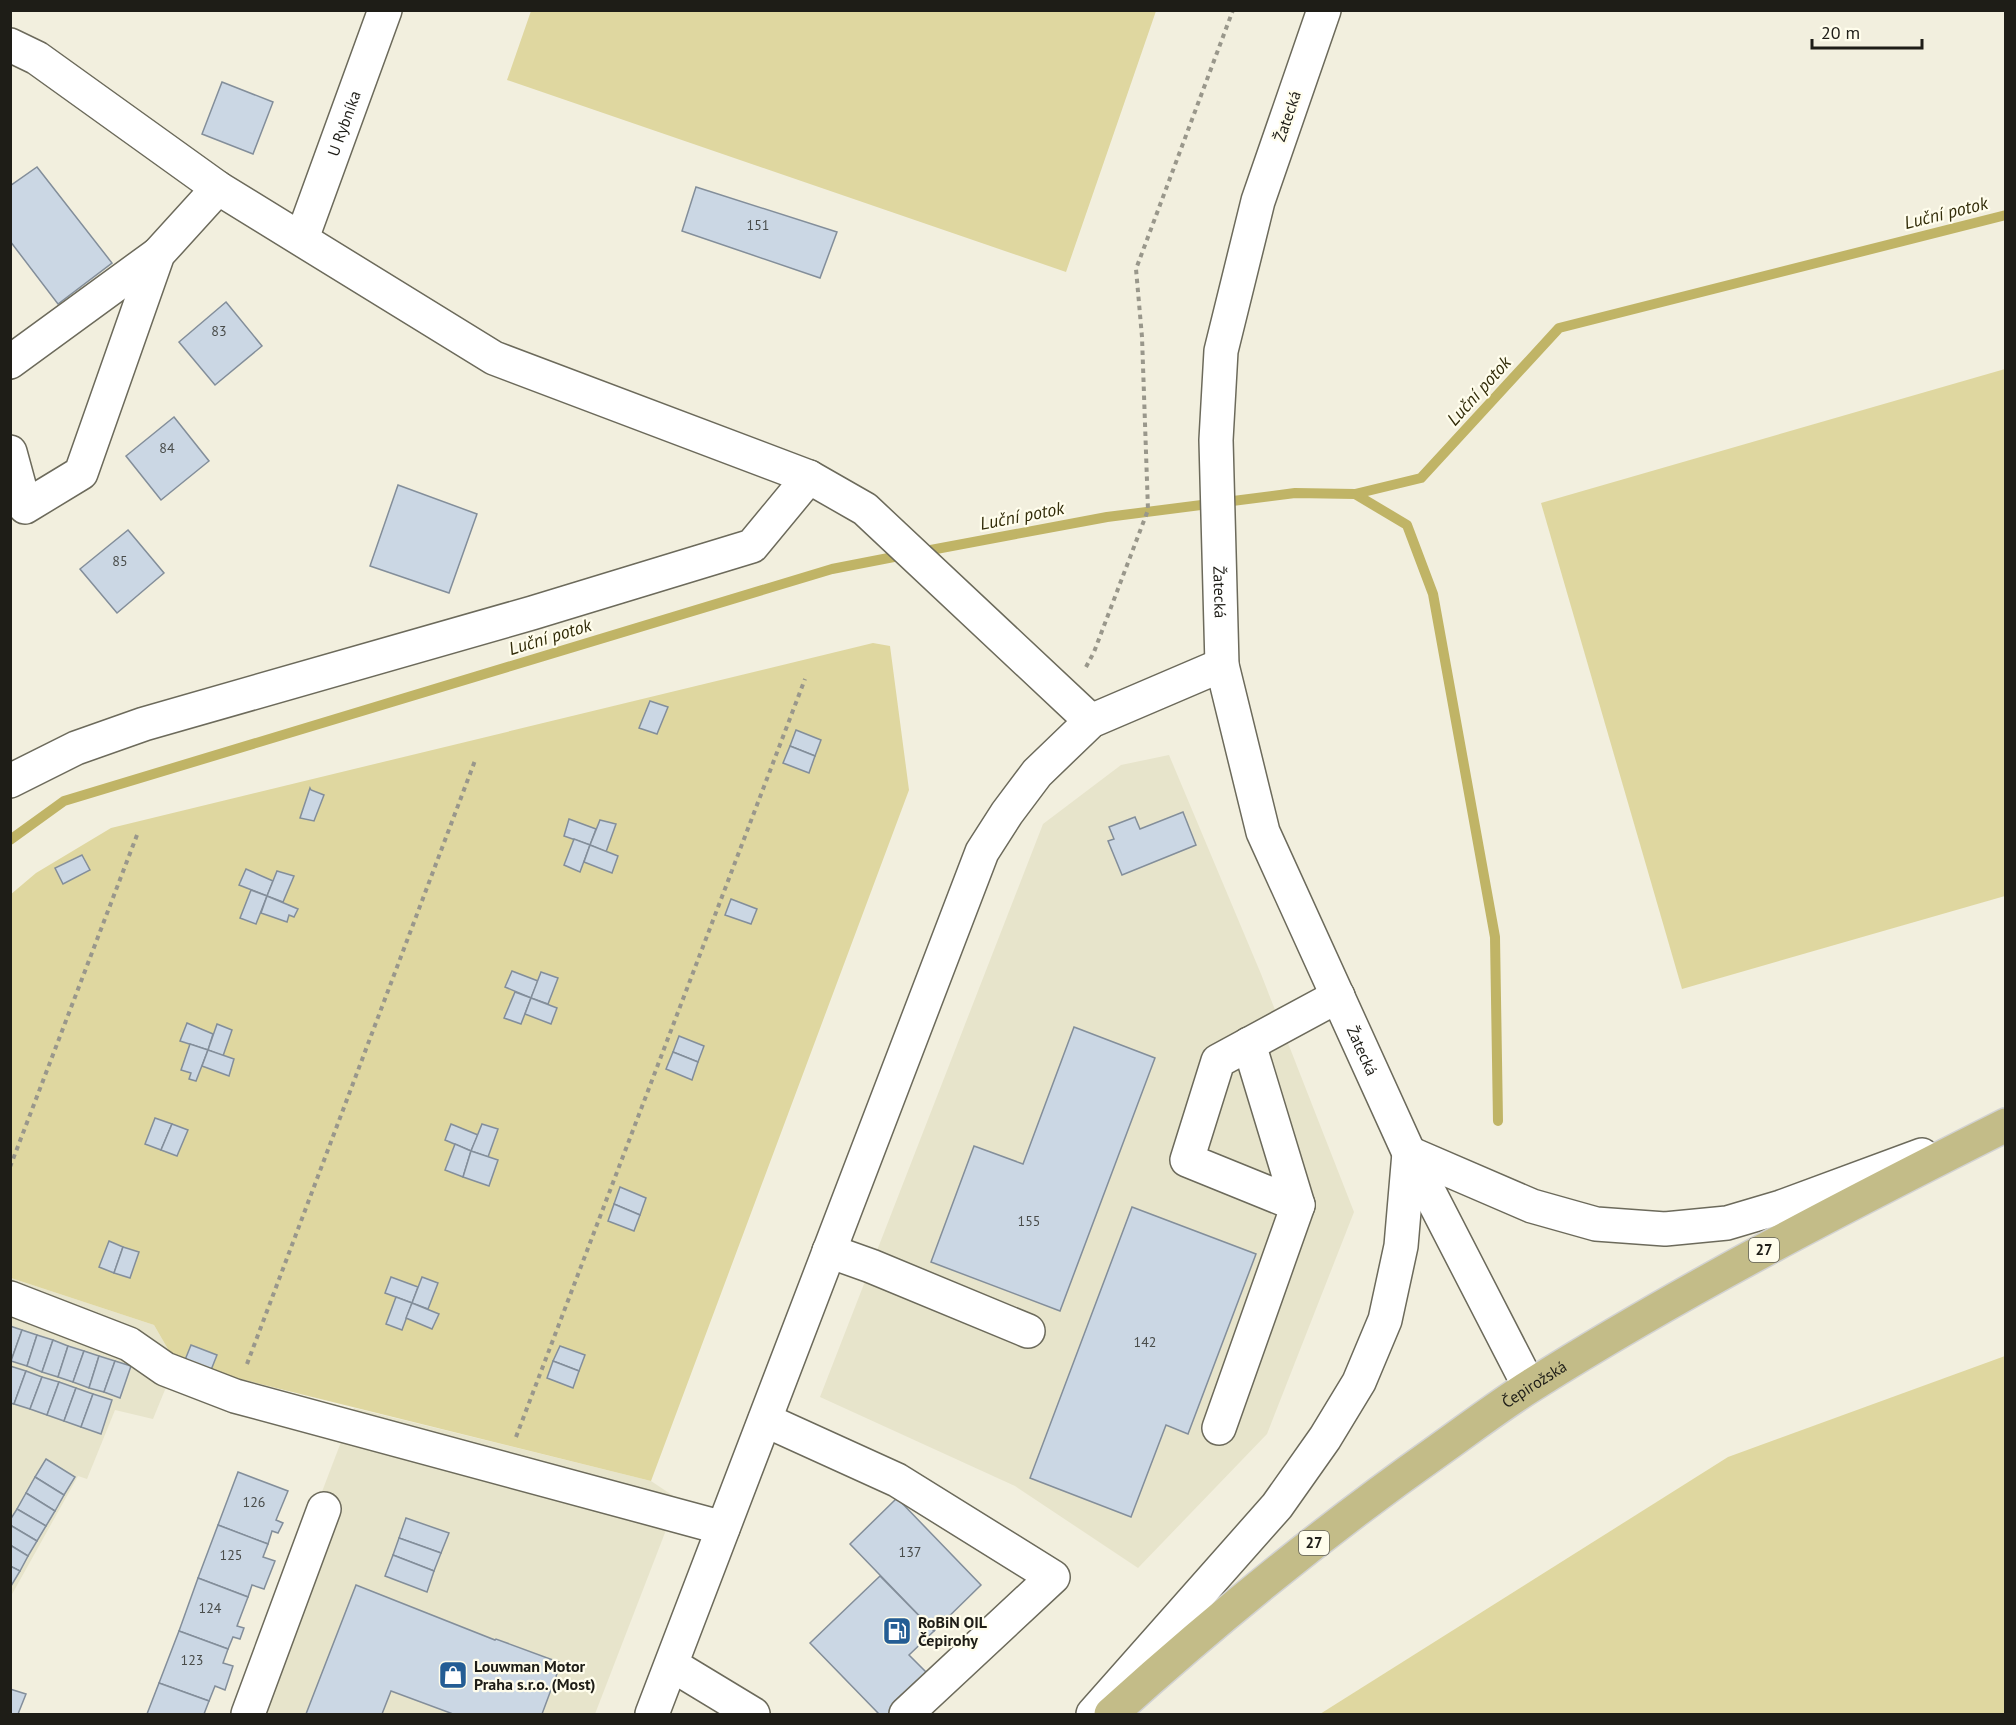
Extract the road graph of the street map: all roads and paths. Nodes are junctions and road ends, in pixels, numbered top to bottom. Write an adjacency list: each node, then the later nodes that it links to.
1 (385, 10): 6 (street, U Rybníka)
2 (1233, 10): 13 (path)
3 (1324, 10): 11 (street, Žatecká)
4 (10, 45): 5 (street)
5 (218, 188): 6 (street); 7 (street)
6 (302, 238): 10 (street)
7 (158, 254): 8 (street); 9 (street)
8 (10, 362)
9 (10, 452)
10 (809, 477): 13 (street); 16 (street)
11 (1222, 665): 14 (street); 18 (street, Žatecká)
12 (805, 679): 31 (path)
13 (1067, 698): 14 (street)
14 (1091, 721): 24 (street)
15 (476, 758): 28 (path)
16 (10, 781)
17 (137, 835): 22 (path)
18 (1338, 996): 19 (street); 21 (street, Žatecká)
19 (1249, 1044): 23 (street); 23 (street)
20 (2006, 1124): 21 (street); 27 (main road, Čepirožská / 27)
21 (1409, 1153): 27 (street, Žatecká); 39 (street)
22 (10, 1167)
23 (1298, 1205): 30 (street)
24 (829, 1251): 26 (street); 29 (street)
25 (10, 1298): 28 (street)
26 (1028, 1331)
27 (1529, 1386): 40 (main road, Čepirožská / 27)
28 (235, 1396): 31 (street)
29 (765, 1420): 33 (street); 38 (street)
30 (1219, 1428)
31 (504, 1469): 33 (street)
32 (324, 1509): 35 (street)
33 (723, 1528): 34 (street)
34 (672, 1665): 36 (street); 37 (street)
35 (248, 1714)
36 (652, 1714)
37 (753, 1714)
38 (906, 1714)
39 (1093, 1714)
40 (1111, 1714)

